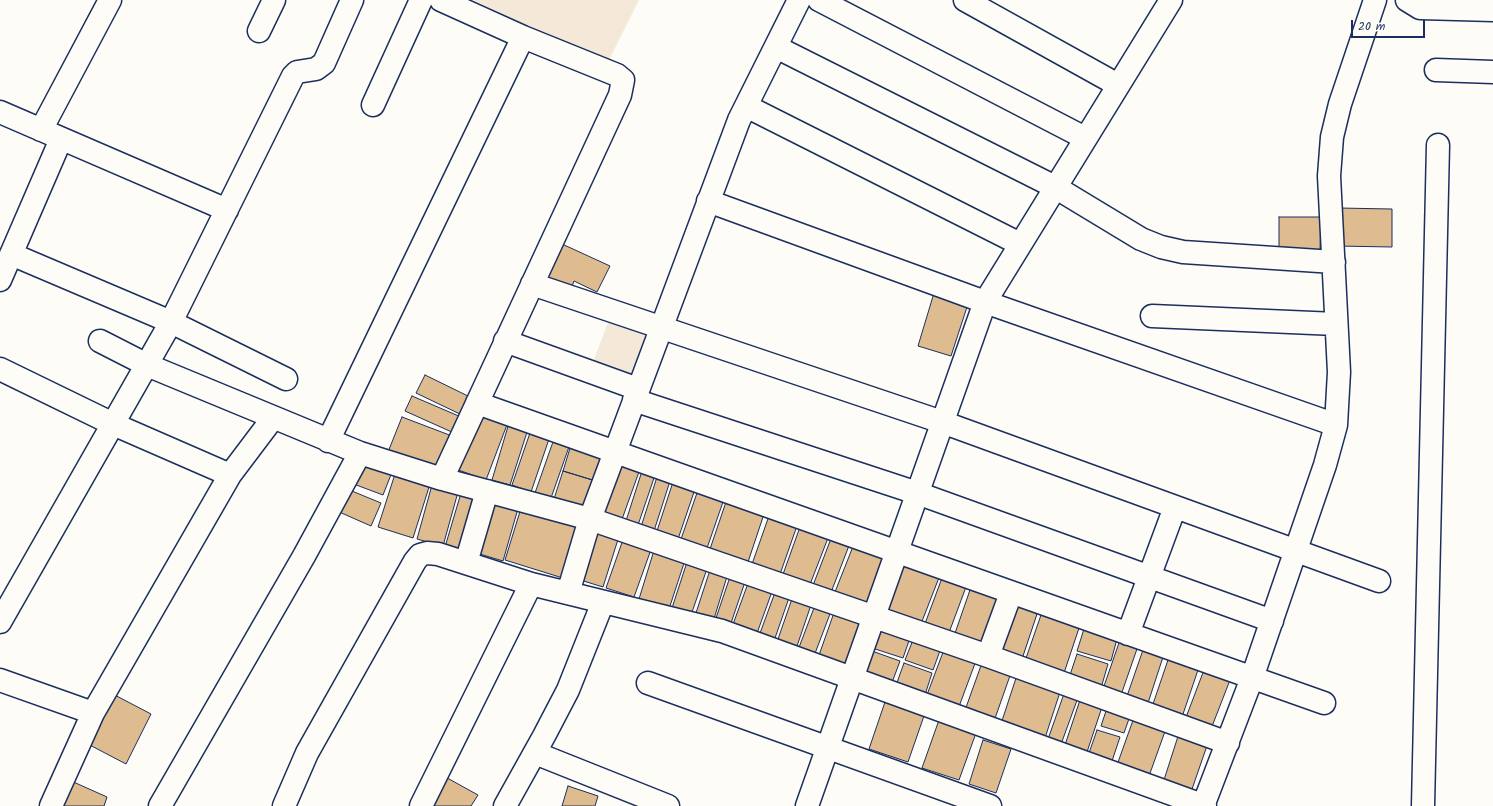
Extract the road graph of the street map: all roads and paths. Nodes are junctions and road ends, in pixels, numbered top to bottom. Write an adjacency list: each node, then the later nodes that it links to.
1 (274, 0): 13 (street)
2 (352, 0): 28 (street)
3 (421, 0): 19 (street)
4 (441, 0): 14 (street)
5 (799, 0): 15 (street)
6 (820, 0): 23 (street)
7 (965, 0): 18 (street)
8 (1171, 0): 18 (street)
9 (1375, 0): 31 (street)
10 (1407, 0): 12 (street)
11 (104, 2): 22 (street)
12 (1493, 10)
13 (259, 31)
14 (523, 37): 33 (street); 50 (street)
15 (776, 47): 20 (street); 26 (street)
16 (1436, 70): 17 (street)
17 (1493, 72)
18 (1118, 85): 23 (street)
19 (372, 105)
20 (746, 106): 27 (street); 29 (street)
21 (0, 112): 22 (street)
22 (41, 130): 24 (street)
23 (1085, 138): 26 (street)
24 (61, 139): 28 (street); 30 (street)
25 (1438, 145): 91 (street)
26 (1055, 187): 29 (street); 31 (street)
27 (708, 201): 34 (street); 38 (street)
28 (227, 210): 36 (street)
29 (1020, 244): 34 (street)
30 (11, 254): 32 (street); 36 (street)
31 (1334, 262): 37 (street)
32 (0, 280)
33 (532, 284): 38 (street); 40 (street)
34 (985, 302): 47 (street); 49 (street)
35 (1152, 316): 37 (street)
36 (171, 322): 41 (street); 43 (street)
37 (1336, 324): 49 (street)
38 (661, 328): 44 (street); 47 (street)
39 (100, 341): 41 (street)
40 (505, 341): 44 (street); 45 (street)
41 (147, 365): 46 (street); 48 (street)
42 (3, 377): 48 (street)
43 (286, 379)
44 (636, 395): 51 (street); 56 (street)
45 (477, 403): 51 (street); 54 (street)
46 (273, 418): 50 (street); 53 (street)
47 (942, 422): 56 (street); 57 (street)
48 (113, 424): 53 (street); 70 (street)
49 (1336, 425): 60 (street)
50 (328, 441): 52 (street)
51 (615, 452): 58 (street); 59 (street)
52 (360, 453): 54 (street); 83 (street)
53 (230, 475): 78 (street)
54 (442, 479): 55 (street)
55 (487, 491): 58 (street); 61 (street)
56 (917, 493): 59 (street); 62 (street)
57 (1175, 507): 60 (street); 62 (street)
58 (590, 519): 65 (street); 68 (street)
59 (898, 551): 66 (street); 68 (street)
60 (1296, 552): 63 (street); 69 (street)
61 (466, 563): 64 (street); 84 (street)
62 (1150, 577): 69 (street); 71 (street)
63 (1379, 581)
64 (531, 584): 65 (street); 85 (street)
65 (568, 592): 67 (street)
66 (1011, 593): 71 (street); 72 (street)
67 (602, 602): 73 (street); 81 (street)
68 (875, 617): 72 (street); 73 (street)
69 (1272, 621): 74 (street)
70 (0, 622)
71 (1128, 634): 74 (street)
72 (988, 656): 79 (street)
73 (852, 678): 80 (street); 90 (street)
74 (1252, 678): 77 (street); 79 (street)
75 (0, 680): 78 (street)
76 (648, 683): 80 (street)
77 (1324, 703)
78 (93, 712): 82 (street)
79 (1228, 743): 90 (street)
80 (828, 748): 88 (street); 89 (street)
81 (535, 753): 86 (street); 87 (street)
82 (51, 806)
83 (160, 806)
84 (284, 806)
85 (420, 806)
86 (505, 806)
87 (668, 806)
88 (807, 806)
89 (990, 806)
90 (1204, 806)
91 (1423, 806)

